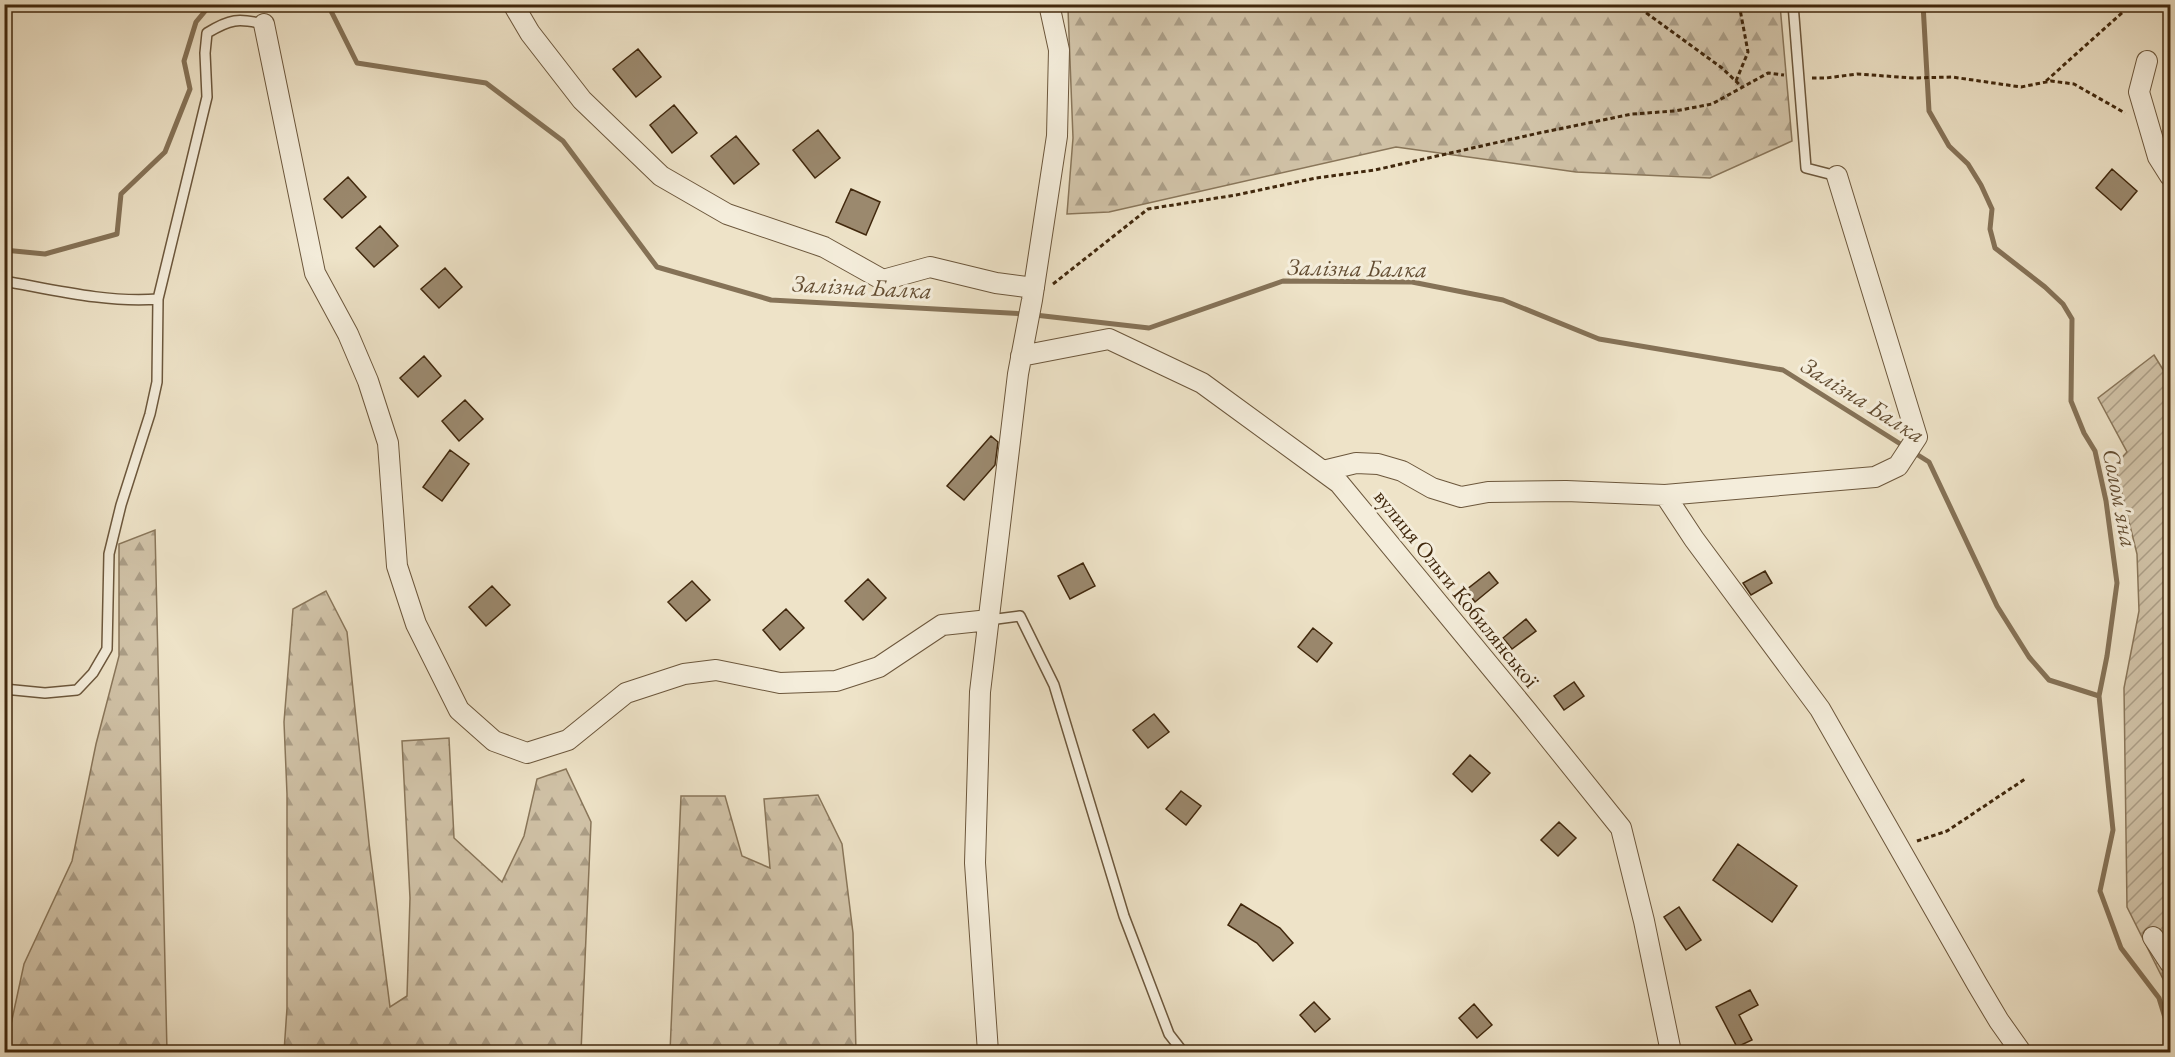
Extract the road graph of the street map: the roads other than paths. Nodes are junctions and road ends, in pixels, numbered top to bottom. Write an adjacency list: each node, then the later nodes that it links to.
1 (513, 4): 9 (street)
2 (1049, 4): 9 (street)
3 (1793, 4): 6 (lane)
4 (264, 24): 10 (lane); 14 (street)
5 (2147, 61): 7 (street)
6 (1837, 176): 13 (street)
7 (2170, 176)
8 (4, 281): 10 (lane)
9 (1032, 297): 11 (street)
10 (158, 299): 15 (lane)
11 (1021, 354): 12 (street, вулиця Ольги Кобилянської); 14 (street)
12 (1323, 471): 13 (street); 20 (street, вулиця Ольги Кобилянської)
13 (1665, 495): 21 (street)
14 (988, 620): 18 (street); 19 (lane)
15 (4, 689)
16 (2153, 938): 17 (street)
17 (2170, 963)
18 (988, 1053)
19 (1183, 1053)
20 (1671, 1053)
21 (2021, 1053)

